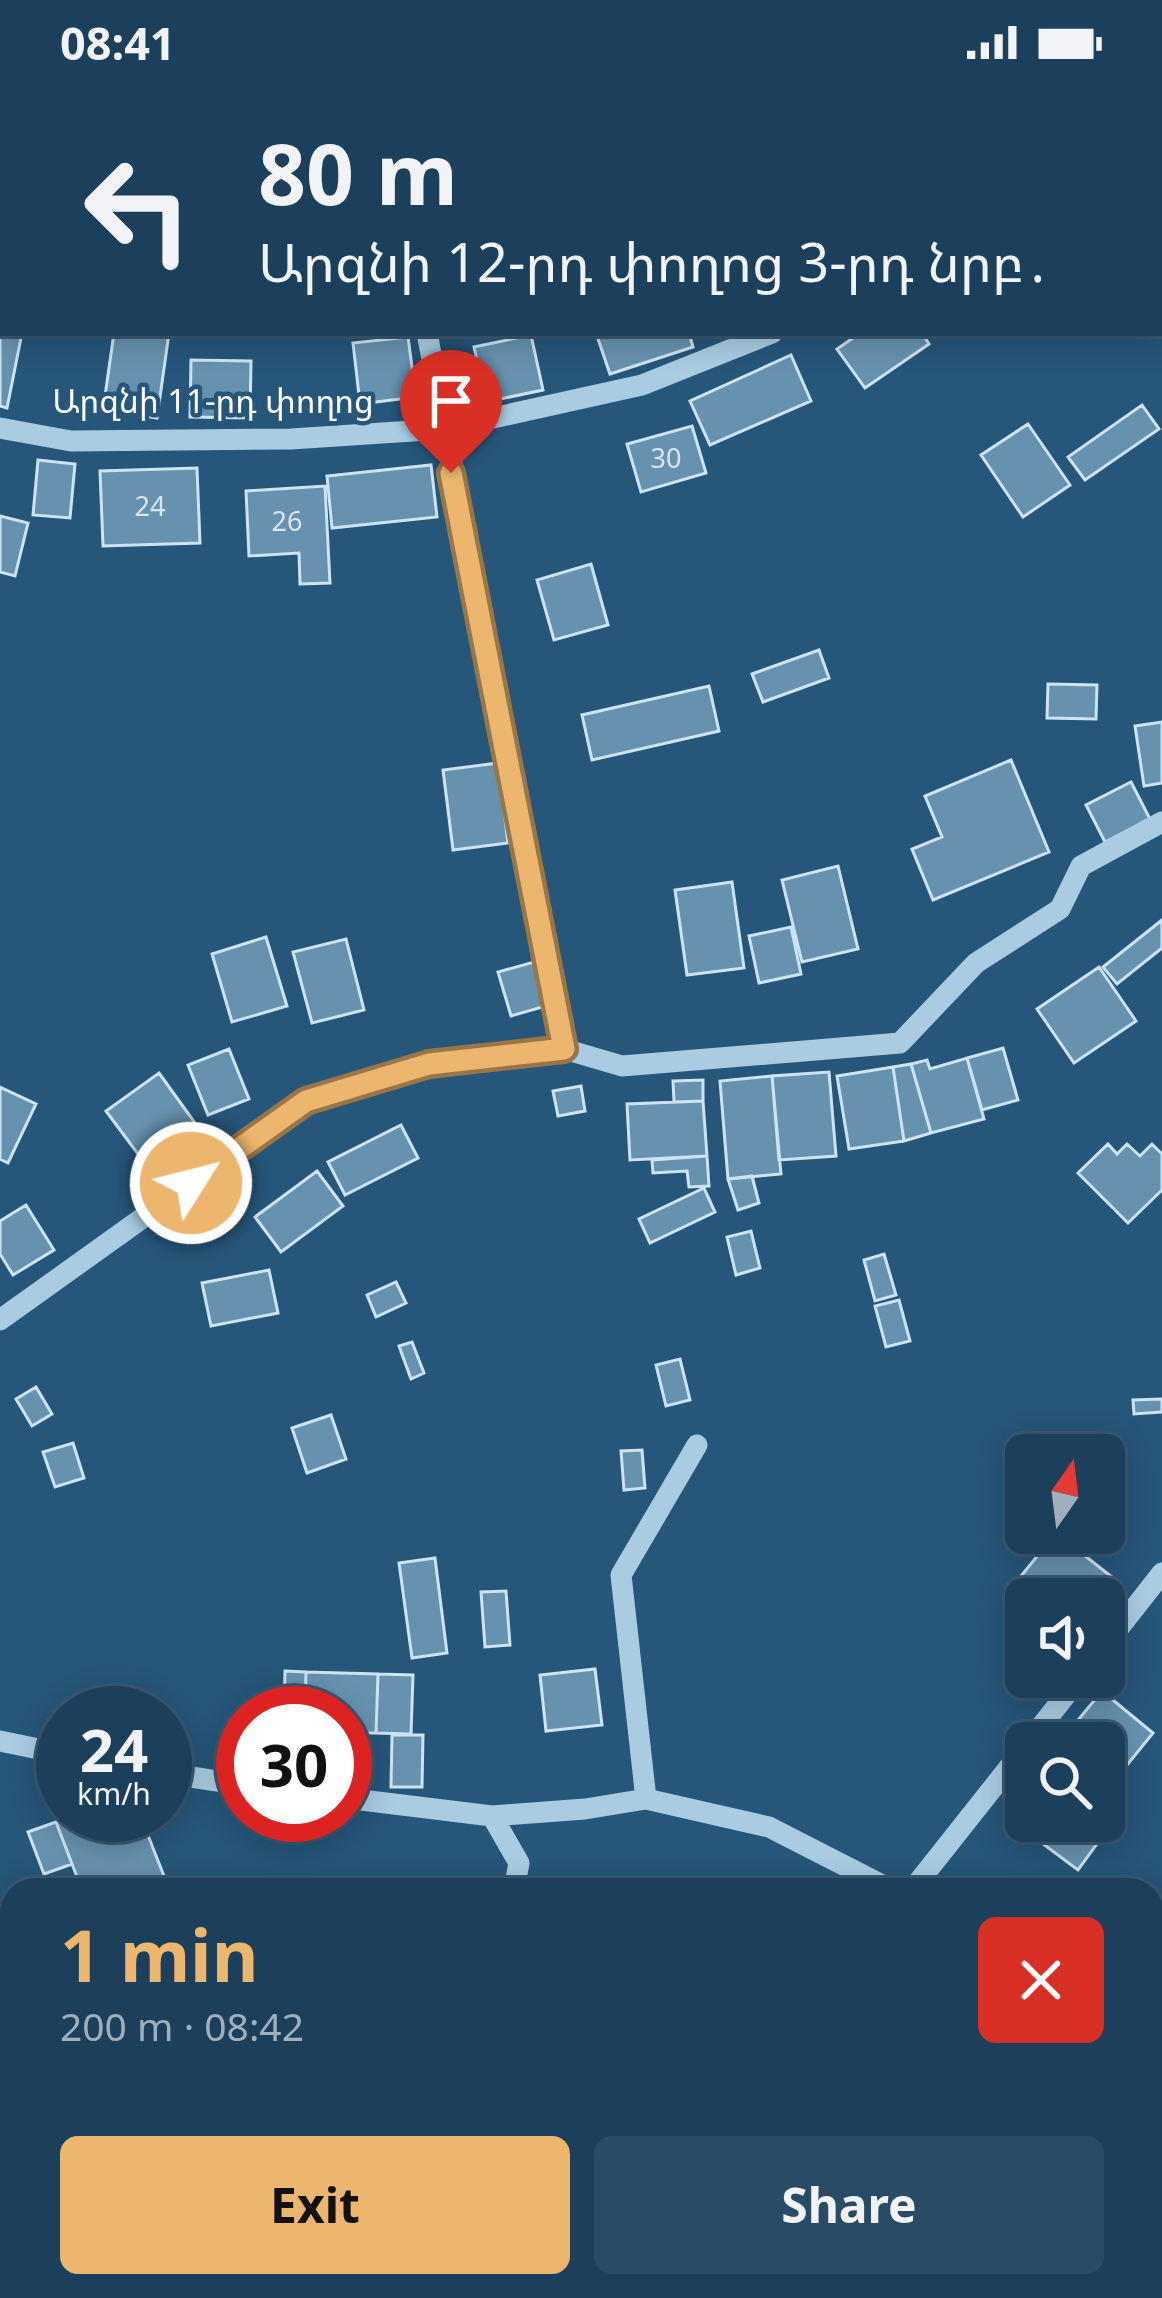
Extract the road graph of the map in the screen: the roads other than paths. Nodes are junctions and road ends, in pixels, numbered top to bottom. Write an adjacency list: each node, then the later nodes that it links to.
1 (427, 336): 4 (street)
2 (764, 336): 4 (street, Արզնի 11-րդ փողոց)
3 (0, 428): 4 (street, Արզնի 11-րդ փողոց)
4 (442, 429): 6 (street)
5 (1162, 823): 6 (street)
6 (564, 1049): 7 (street)
7 (0, 1319)
8 (697, 1445): 16 (street)
9 (1162, 1574): 10 (street)
10 (1125, 1621)
11 (1063, 1698): 12 (street)
12 (1044, 1722)
13 (0, 1741): 14 (street)
14 (36, 1748)
15 (1005, 1772): 21 (street)
16 (646, 1799): 18 (street); 20 (street)
17 (372, 1801): 18 (street)
18 (492, 1816): 19 (street)
19 (516, 1878)
20 (869, 1878)
21 (921, 1878)

